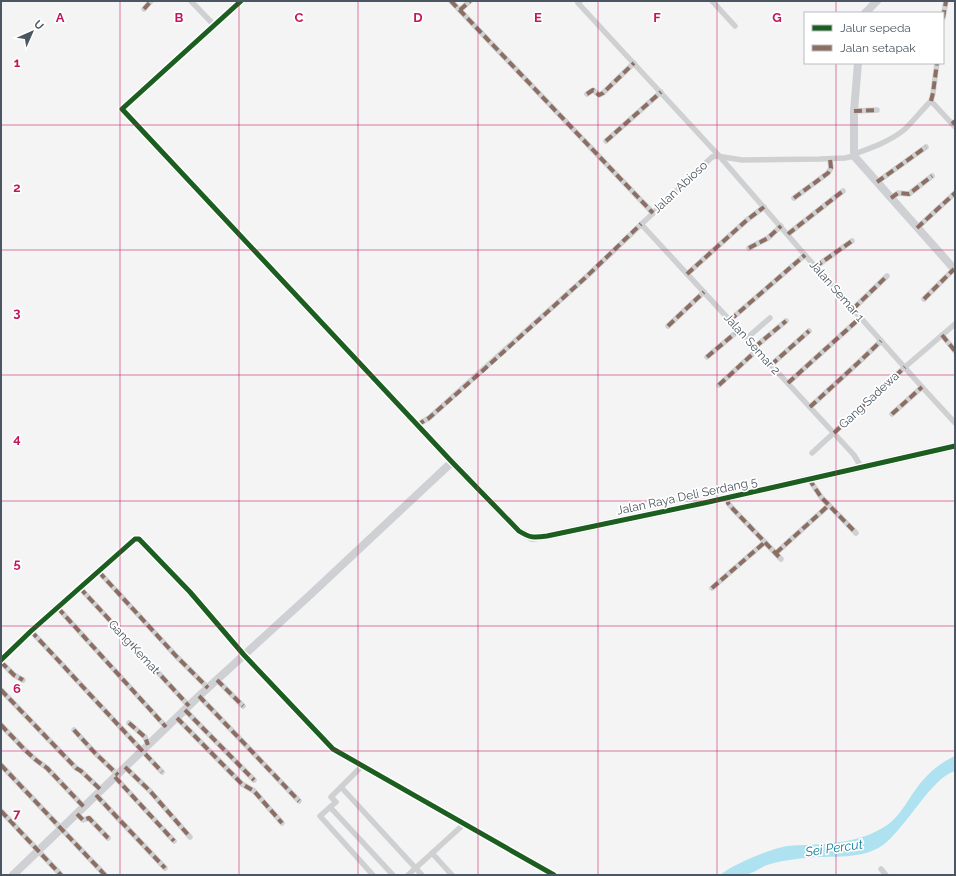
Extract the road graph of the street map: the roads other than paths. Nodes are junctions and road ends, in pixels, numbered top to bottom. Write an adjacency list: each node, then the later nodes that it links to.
1 (151, 1): 11 (street)
2 (191, 1): 15 (street)
3 (241, 1): 15 (street)
4 (451, 1): 12 (street)
5 (470, 1): 12 (street)
6 (572, 1): 10 (street)
7 (712, 1): 16 (street)
8 (877, 1): 13 (street)
9 (946, 1): 14 (street)
10 (579, 2): 17 (street, Jalan Semar 1)
11 (144, 9)
12 (460, 10): 38 (street)
13 (865, 12)
14 (944, 12)
15 (214, 25): 75 (street)
16 (735, 26)
17 (634, 63): 20 (street, Jalan Semar 1); 21 (street)
18 (858, 64): 24 (street)
19 (937, 64): 22 (street)
20 (661, 92): 26 (street); 30 (street, Jalan Semar 1)
21 (587, 94)
22 (931, 101): 25 (street); 28 (street)
23 (877, 110): 24 (street)
24 (854, 112): 28 (street)
25 (954, 124)
26 (606, 141)
27 (926, 147): 32 (street)
28 (854, 155): 29 (street); 32 (street)
29 (830, 159): 30 (street); 35 (street)
30 (724, 161): 37 (street, Jalan Semar 1); 38 (street, Jalan Abioso)
31 (932, 176): 36 (street)
32 (877, 182): 36 (street)
33 (843, 191): 42 (street)
34 (955, 192): 41 (street)
35 (794, 198)
36 (891, 198): 41 (street)
37 (764, 207): 40 (street, Jalan Semar 1); 48 (street)
38 (653, 213): 39 (street, Jalan Abioso)
39 (640, 224): 48 (street, Jalan Semar 2); 75 (street, Jalan Abioso)
40 (781, 226): 42 (street, Jalan Semar 1); 44 (street)
41 (917, 228): 47 (street)
42 (788, 234): 45 (street, Jalan Semar 1)
43 (852, 241): 46 (street)
44 (749, 248)
45 (805, 255): 46 (street, Jalan Semar 1); 55 (street)
46 (815, 267): 52 (street, Jalan Semar 1)
47 (955, 270): 51 (street)
48 (687, 274): 50 (street, Jalan Semar 2)
49 (887, 276): 52 (street)
50 (704, 292): 55 (street, Jalan Semar 2); 58 (street)
51 (924, 298)
52 (853, 309): 54 (street, Jalan Semar 1)
53 (770, 318): 62 (street)
54 (860, 318): 63 (street, Jalan Semar 1); 69 (street)
55 (730, 320): 59 (street, Jalan Semar 2)
56 (786, 321): 64 (street)
57 (955, 324): 61 (street, Gang Sadewa)
58 (668, 326)
59 (739, 330): 62 (street, Jalan Semar 2); 66 (street)
60 (810, 331): 67 (street)
61 (942, 335): 65 (street); 68 (street, Gang Sadewa)
62 (747, 338): 64 (street, Jalan Semar 2)
63 (881, 341): 68 (street, Jalan Semar 1); 72 (street)
64 (756, 348): 67 (street, Jalan Semar 2); 70 (street)
65 (955, 351)
66 (707, 357)
67 (771, 365): 69 (street, Jalan Semar 2)
68 (905, 367): 71 (street, Jalan Semar 1); 76 (street, Gang Sadewa)
69 (788, 383): 72 (street, Jalan Semar 2)
70 (719, 385)
71 (922, 387): 73 (street); 74 (street, Jalan Semar 1)
72 (810, 407): 76 (street, Jalan Semar 2)
73 (892, 414)
74 (955, 423)
75 (417, 425): 79 (street)
76 (834, 433): 78 (street, Gang Sadewa); 80 (street, Jalan Semar 2)
77 (955, 446): 80 (street, Jalan Raya Deli Serdang 5)
78 (812, 453)
79 (452, 462): 82 (street, Jalan Raya Deli Serdang 5); 93 (street)
80 (860, 464): 81 (street, Jalan Raya Deli Serdang 5)
81 (809, 479): 82 (street, Jalan Raya Deli Serdang 5); 83 (street)
82 (728, 498): 85 (street)
83 (829, 505): 84 (street); 86 (street)
84 (856, 533)
85 (765, 542): 86 (street); 90 (street)
86 (776, 553): 87 (street)
87 (781, 558)
88 (99, 572): 89 (street); 93 (street); 97 (street)
89 (80, 588): 91 (street); 101 (street, Gang Kemat)
90 (712, 588)
91 (58, 608): 92 (street); 105 (street)
92 (31, 631): 94 (street); 107 (street)
93 (244, 655): 96 (street); 109 (street)
94 (1, 661): 95 (street)
95 (23, 680)
96 (217, 680): 97 (street); 100 (street)
97 (208, 688): 99 (street)
98 (1, 690): 115 (street)
99 (199, 696): 101 (street); 116 (street)
100 (243, 706)
101 (187, 708): 102 (street); 113 (street, Gang Kemat)
102 (177, 718): 105 (street); 121 (street)
103 (129, 723): 107 (street)
104 (1, 725): 117 (street)
105 (166, 727): 107 (street)
106 (74, 730): 112 (street)
107 (145, 748): 110 (street); 111 (street)
108 (1, 765): 123 (street)
109 (362, 766): 114 (street); 122 (street)
110 (125, 768): 112 (street); 125 (street)
111 (162, 772)
112 (116, 776): 115 (street); 126 (street)
113 (254, 780)
114 (341, 787): 118 (street); 130 (street)
115 (98, 793): 117 (street); 129 (street)
116 (299, 801)
117 (84, 807): 120 (street)
118 (330, 807): 135 (street); 136 (street)
119 (1, 811): 127 (street)
120 (76, 814): 123 (street); 124 (street)
121 (282, 823)
122 (464, 824): 128 (street); 140 (street)
123 (61, 829): 127 (street); 134 (street)
124 (108, 838)
125 (190, 838)
126 (174, 841)
127 (37, 851): 132 (street); 133 (street)
128 (432, 853): 130 (street); 139 (street)
129 (165, 868)
130 (416, 868): 137 (street); 138 (street)
131 (881, 869): 141 (street)
132 (14, 875)
133 (60, 875)
134 (105, 875)
135 (373, 875)
136 (393, 875)
137 (408, 875)
138 (422, 875)
139 (452, 875)
140 (554, 875)
141 (886, 875)

